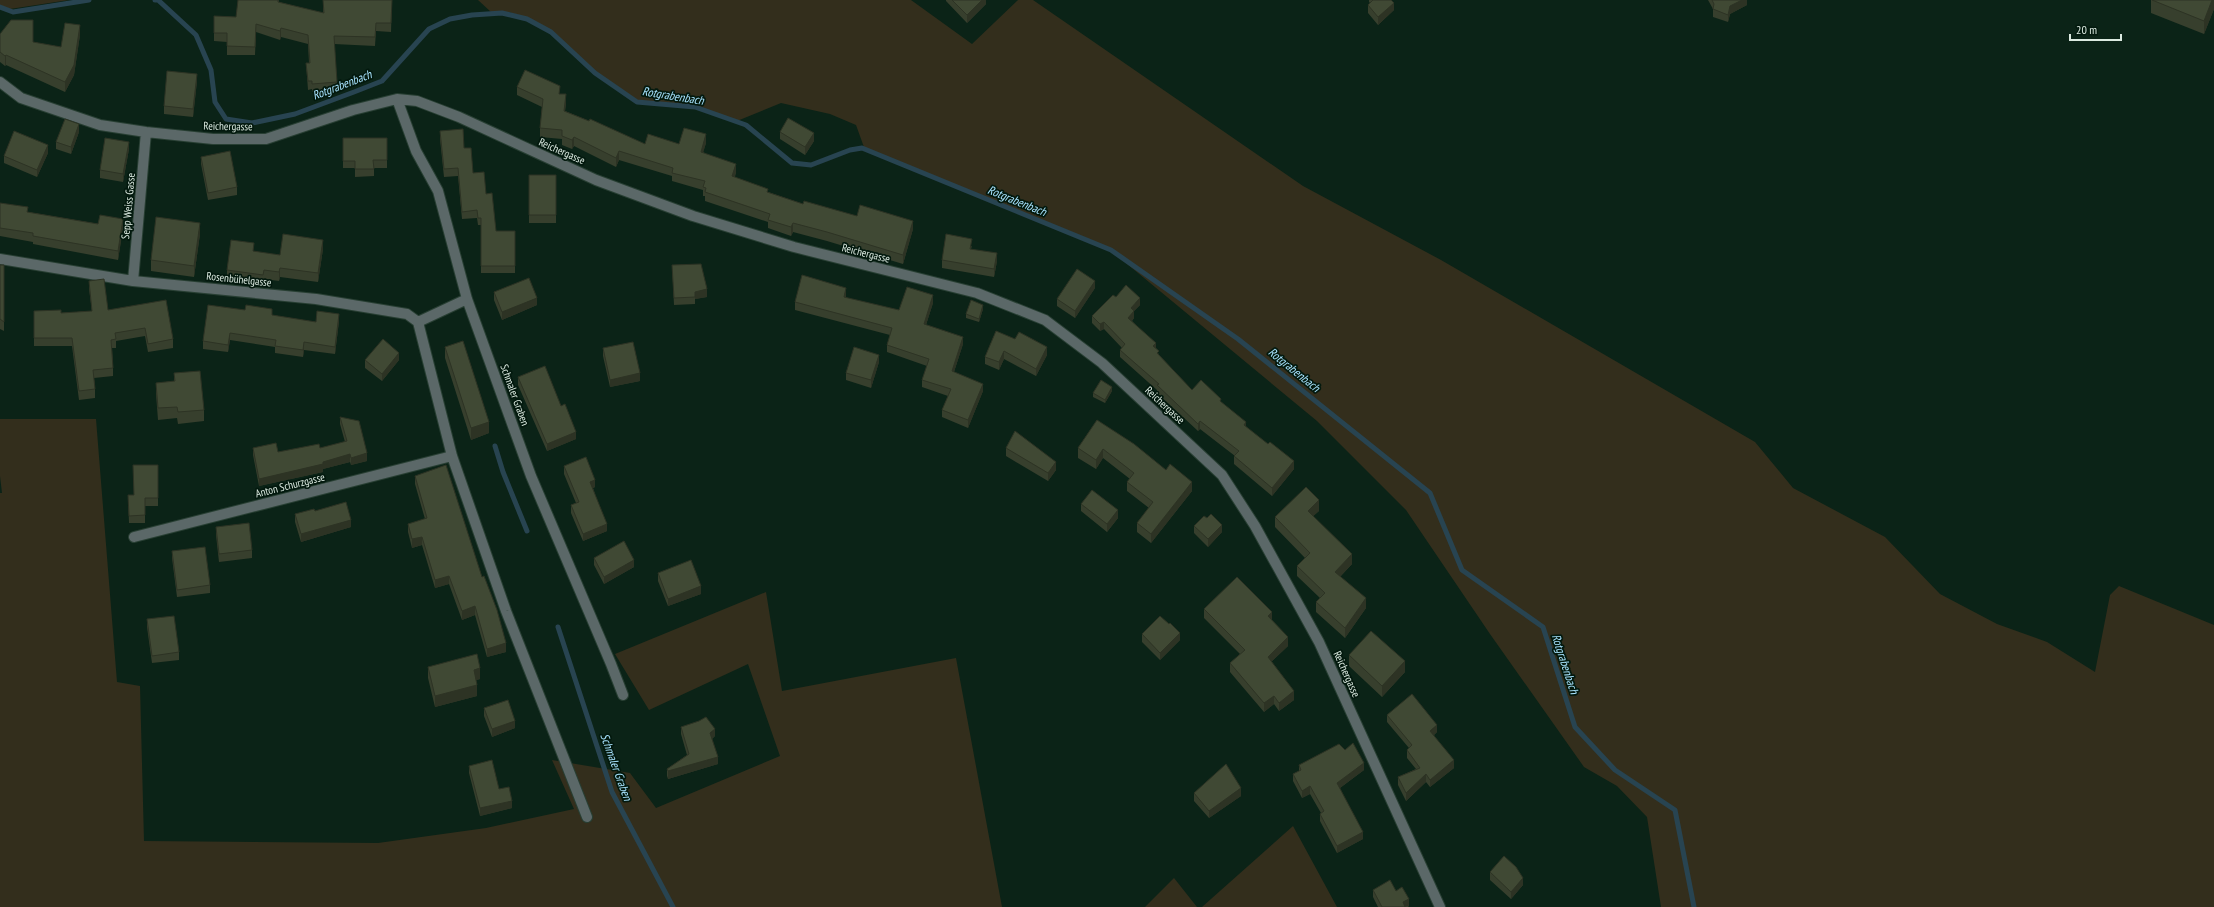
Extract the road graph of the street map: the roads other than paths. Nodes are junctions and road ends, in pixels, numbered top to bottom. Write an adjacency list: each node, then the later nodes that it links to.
1 (0, 82): 3 (street, Reichergasse)
2 (397, 99): 3 (street, Reichergasse); 6 (street, Schmaler Graben); 12 (street, Reichergasse)
3 (146, 132): 5 (street, Sepp Weiss Gasse)
4 (0, 259): 5 (street, Rosenbühelgasse)
5 (133, 281): 7 (street, Rosenbühelgasse)
6 (467, 299): 7 (street); 10 (street, Schmaler Graben)
7 (418, 322): 8 (street)
8 (452, 456): 9 (street, Anton Schurzgasse); 11 (street)
9 (134, 537)
10 (623, 695)
11 (587, 817)
12 (1440, 907)

